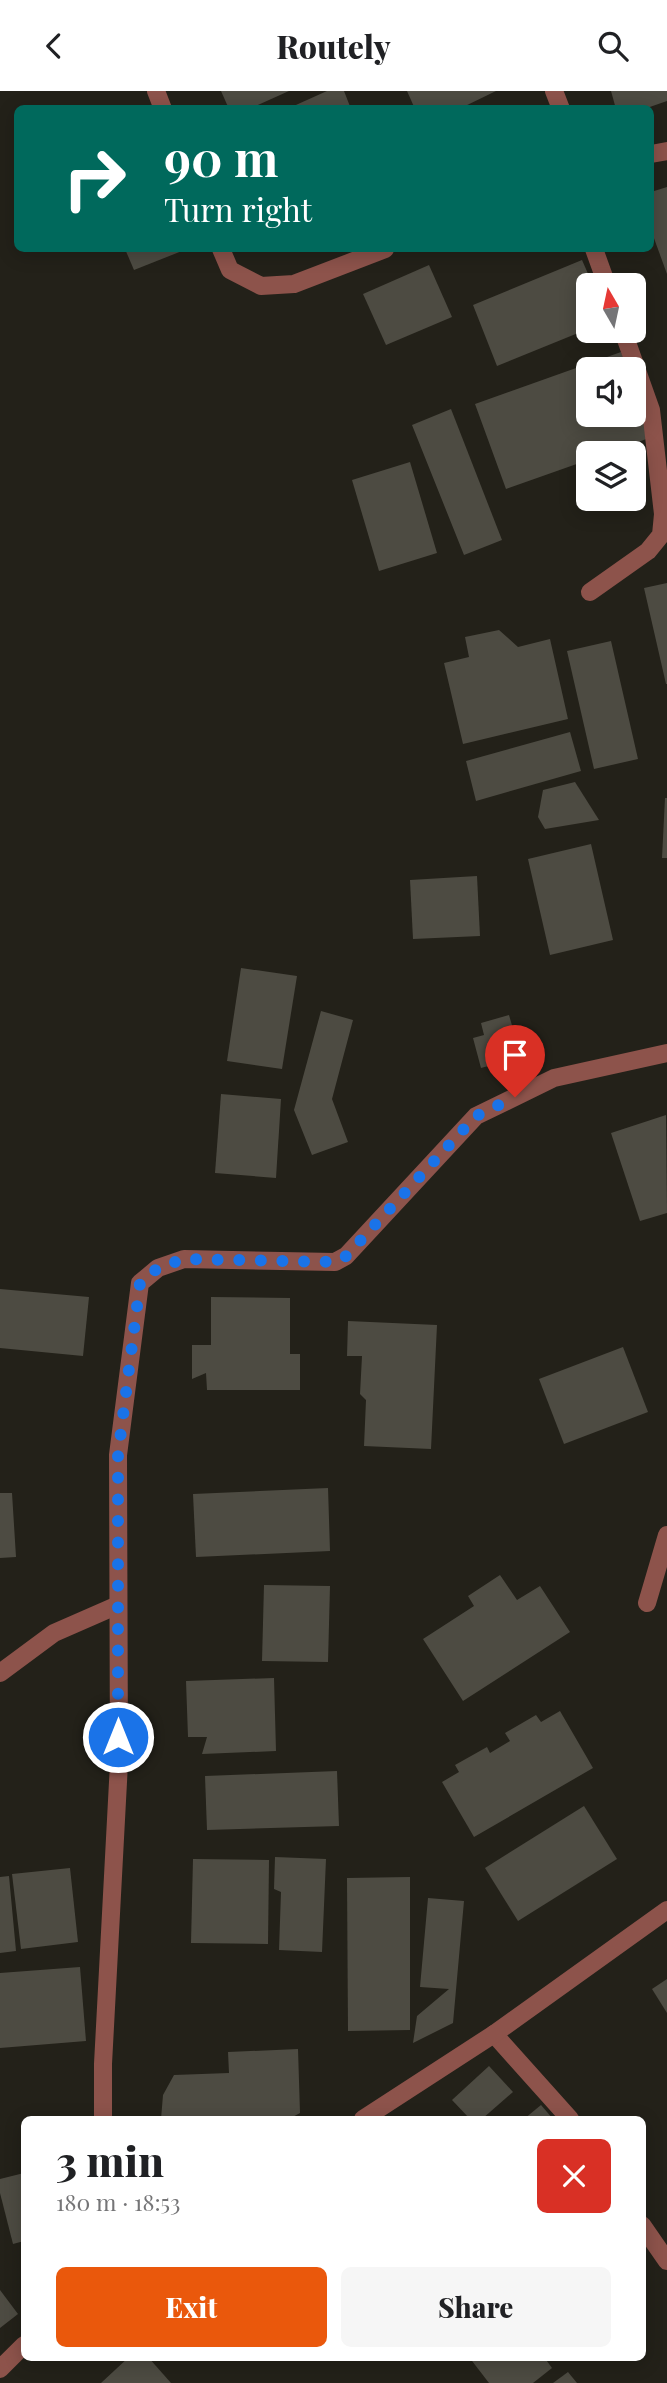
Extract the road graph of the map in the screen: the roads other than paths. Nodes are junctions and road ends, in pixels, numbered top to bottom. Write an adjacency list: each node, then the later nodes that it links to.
1 (222, 252): 2 (street)
2 (377, 252)
3 (595, 252): 4 (street)
4 (603, 273)
5 (627, 343): 6 (street)
6 (590, 592)
7 (667, 1053): 10 (street)
8 (667, 1535): 9 (street)
9 (647, 1603)
10 (118, 1605): 11 (street); 14 (street)
11 (0, 1673)
12 (667, 1910): 13 (street)
13 (494, 2034): 15 (street); 16 (street)
14 (103, 2116)
15 (368, 2116)
16 (567, 2116)
17 (646, 2231): 18 (street)
18 (667, 2261)
19 (21, 2348): 20 (street)
20 (0, 2369)

